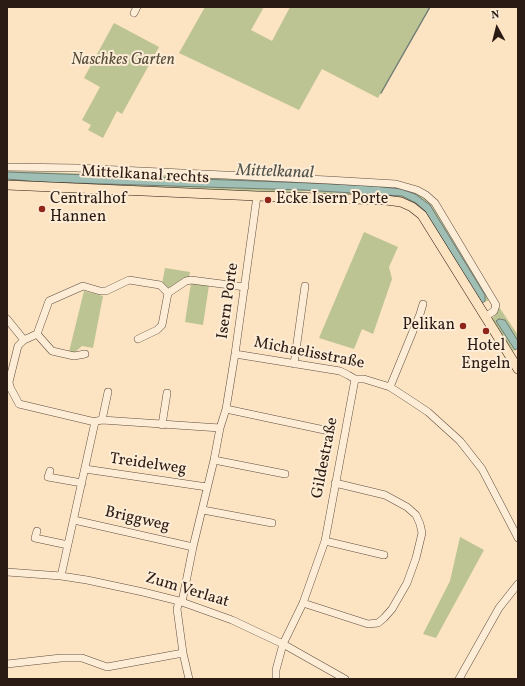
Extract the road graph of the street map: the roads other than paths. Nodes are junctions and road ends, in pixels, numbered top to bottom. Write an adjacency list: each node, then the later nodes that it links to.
1 (7, 167): 8 (street)
2 (7, 185): 3 (main road, Mittelkanal rechts)
3 (257, 196): 5 (street, Isern Porte); 8 (main road, Mittelkanal rechts)
4 (305, 286): 15 (street)
5 (245, 287): 6 (street); 14 (street, Isern Porte)
6 (168, 293): 10 (street); 12 (street)
7 (423, 304): 19 (street)
8 (485, 317): 16 (main road, Mittelkanal rechts)
9 (7, 319): 11 (street)
10 (37, 334): 11 (street); 13 (street)
11 (24, 340): 18 (street)
12 (138, 340)
13 (85, 354)
14 (235, 354): 15 (street, Michaelisstraße); 22 (street, Isern Porte)
15 (294, 364): 17 (street, Michaelisstraße)
16 (518, 367)
17 (355, 379): 19 (street, Michaelisstraße); 32 (street, Gildestraße)
18 (8, 382): 23 (street)
19 (390, 387): 38 (street, Michaelisstraße)
20 (108, 392): 23 (street)
21 (168, 393): 24 (street)
22 (226, 409): 25 (street, Isern Porte); 26 (street)
23 (99, 421): 24 (street); 28 (street)
24 (162, 425): 25 (street)
25 (220, 428): 27 (street, Isern Porte)
26 (329, 431)
27 (214, 460): 30 (street); 33 (street, Isern Porte)
28 (85, 469): 31 (street); 33 (street, Treidelweg)
29 (50, 471): 31 (street)
30 (285, 474)
31 (82, 483): 35 (street)
32 (335, 484): 39 (street, Gildestraße); 47 (street)
33 (207, 487): 34 (street, Isern Porte)
34 (203, 510): 36 (street); 41 (street, Isern Porte)
35 (74, 520): 40 (street); 41 (street, Briggweg)
36 (272, 523)
37 (37, 531): 40 (street)
38 (518, 538)
39 (325, 541): 42 (street); 47 (street, Gildestraße)
40 (68, 545): 44 (street)
41 (193, 547): 46 (street, Isern Porte)
42 (384, 555)
43 (7, 572): 44 (street, Zum Verlaat)
44 (61, 576): 46 (street, Zum Verlaat)
45 (518, 584): 54 (street)
46 (181, 602): 48 (street, Zum Verlaat); 49 (street, Isern Porte)
47 (303, 603): 48 (street, Gildestraße)
48 (283, 644): 52 (street, Gildestraße); 53 (street, Zum Verlaat)
49 (183, 653): 50 (street); 51 (street, Isern Porte)
50 (7, 664)
51 (189, 679)
52 (276, 679)
53 (345, 679)
54 (459, 679)

